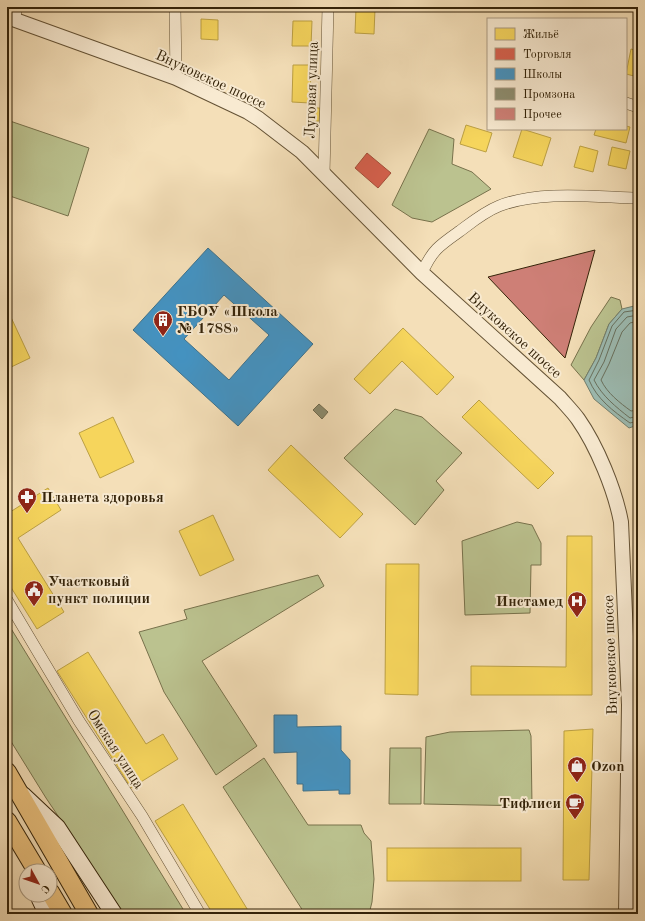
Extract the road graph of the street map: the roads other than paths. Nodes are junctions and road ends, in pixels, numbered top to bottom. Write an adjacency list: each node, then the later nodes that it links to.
1 (175, 7): 4 (street)
2 (328, 7): 7 (street, Луговая улица)
3 (13, 15): 4 (street, Внуковское шоссе)
4 (176, 78): 7 (street, Внуковское шоссе)
5 (627, 103): 6 (street)
6 (638, 107)
7 (324, 174): 9 (street, Внуковское шоссе)
8 (638, 198): 9 (street)
9 (422, 273): 24 (street, Внуковское шоссе)
10 (7, 600): 23 (street, Омская улица)
11 (7, 772): 12 (main road)
12 (18, 791): 21 (main road); 22 (main road)
13 (7, 821): 14 (main road)
14 (20, 841): 15 (main road); 16 (main road)
15 (27, 863)
16 (33, 863)
17 (42, 903): 19 (main road)
18 (56, 903): 20 (main road)
19 (47, 914)
20 (63, 914)
21 (89, 914)
22 (114, 914)
23 (200, 914)
24 (626, 914)

